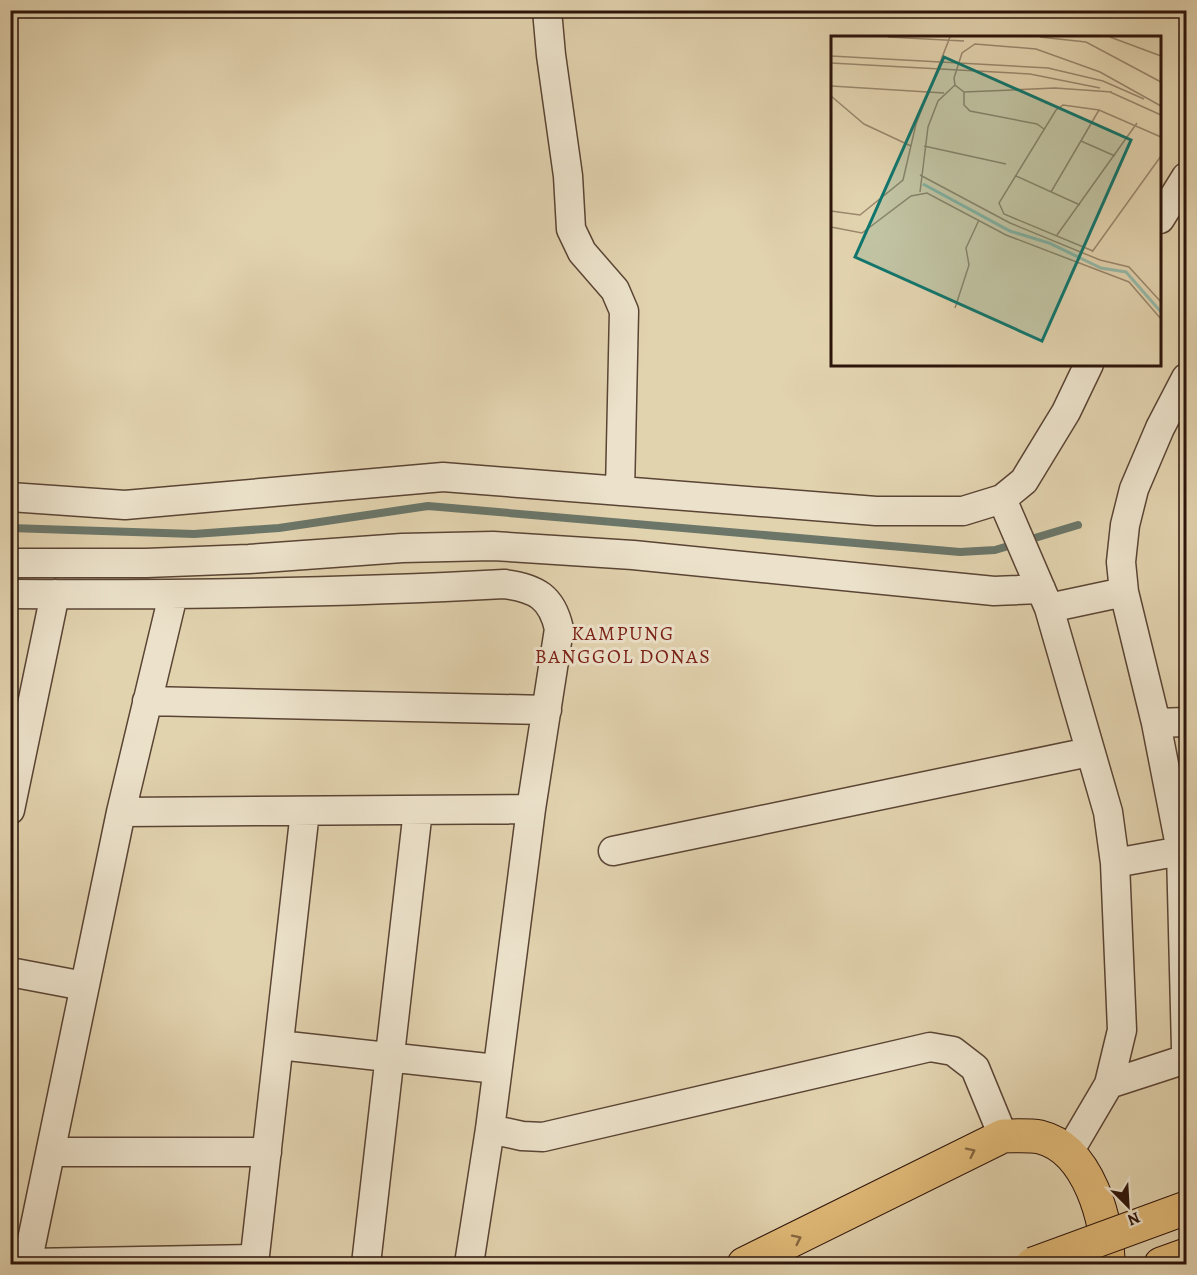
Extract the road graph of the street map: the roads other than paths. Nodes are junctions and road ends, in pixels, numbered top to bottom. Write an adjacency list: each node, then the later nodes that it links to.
1 (548, 10): 6 (street)
2 (1186, 177): 3 (street)
3 (1161, 217)
4 (1088, 366): 8 (street)
5 (1186, 378): 13 (street)
6 (620, 491): 7 (street); 8 (street)
7 (10, 497)
8 (1005, 507): 12 (street)
9 (10, 563): 12 (street)
10 (10, 594): 11 (street)
11 (55, 594): 14 (street); 21 (street)
12 (1049, 594): 13 (street); 19 (street)
13 (1112, 595): 18 (street)
14 (173, 596): 15 (street); 16 (street)
15 (147, 701): 16 (street); 24 (street)
16 (546, 710): 20 (street)
17 (1186, 722): 18 (street)
18 (1156, 723): 26 (street)
19 (1089, 752): 25 (street); 27 (street)
20 (531, 809): 22 (street); 33 (street)
21 (10, 810)
22 (418, 810): 23 (street); 32 (street)
23 (305, 811): 24 (street); 30 (street)
24 (121, 812): 29 (street)
25 (613, 851)
26 (1181, 851): 27 (street); 31 (street)
27 (1115, 863): 34 (street)
28 (10, 972): 29 (street)
29 (84, 986): 37 (street)
30 (279, 1045): 32 (street); 38 (street)
31 (1182, 1057): 34 (street)
32 (390, 1058): 33 (street); 44 (street)
33 (496, 1070): 35 (street)
34 (1109, 1084): 39 (street)
35 (490, 1129): 36 (street); 45 (street)
36 (1003, 1136): 39 (main road); 46 (main road, one-way to 36)
37 (51, 1152): 38 (street); 43 (street)
38 (267, 1152): 42 (street)
39 (1069, 1152): 48 (main road)
40 (1186, 1208): 47 (main road, bridge)
41 (1186, 1255): 49 (main road)
42 (254, 1262): 43 (street)
43 (28, 1264)
44 (366, 1264)
45 (469, 1264)
46 (744, 1264)
47 (1034, 1264)
48 (1108, 1264)
49 (1161, 1264)

